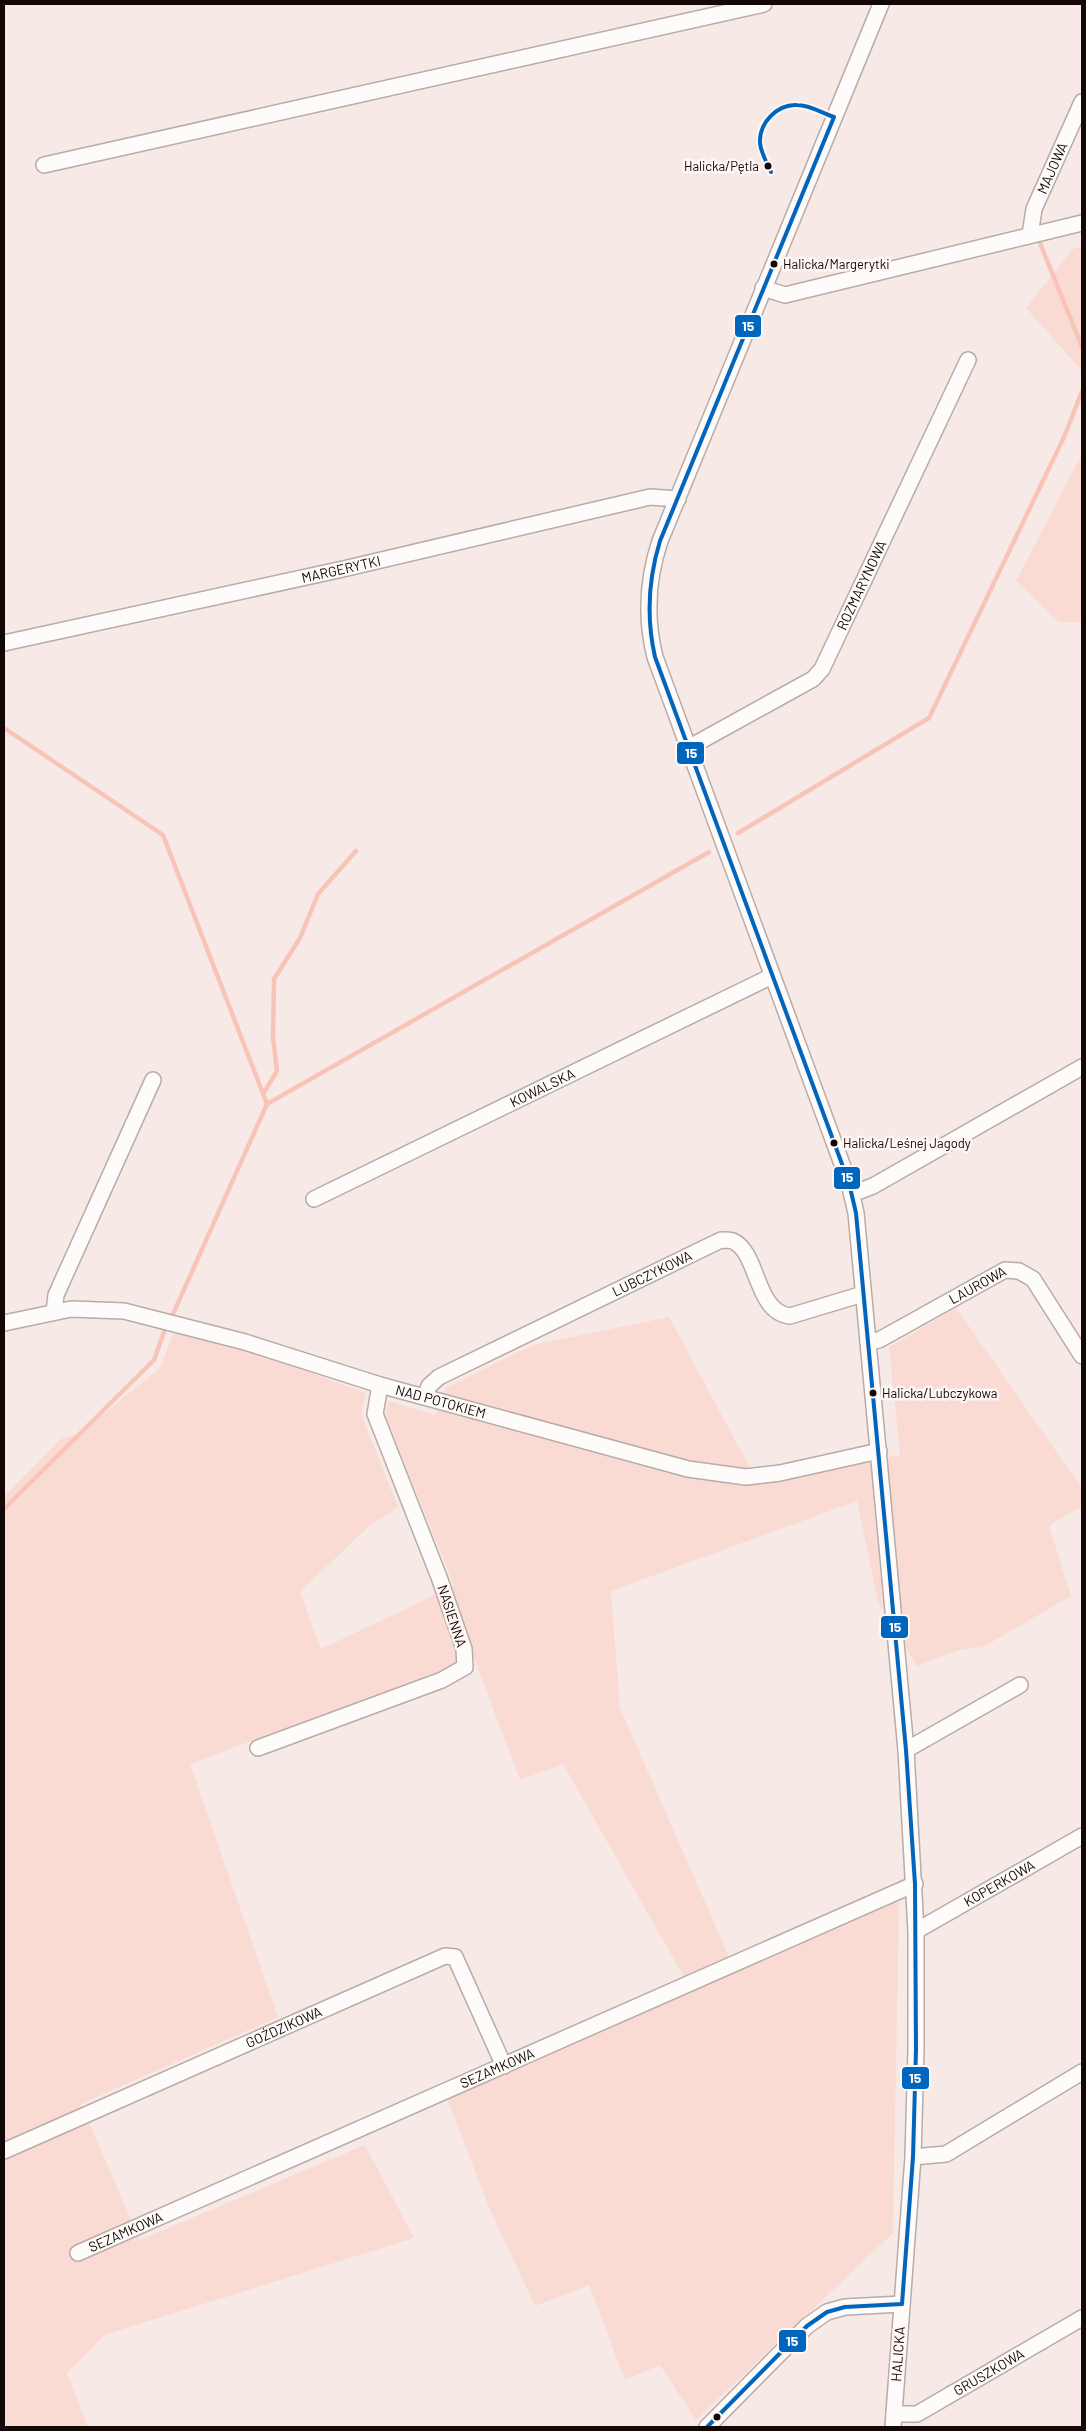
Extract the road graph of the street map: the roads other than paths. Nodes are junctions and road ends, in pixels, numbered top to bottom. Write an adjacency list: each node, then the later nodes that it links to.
1 (764, 4): 4 (street)
2 (881, 4): 7 (street, HALICKA)
3 (1082, 102): 6 (street, MAJOWA)
4 (44, 165)
5 (1082, 223): 6 (street)
6 (1030, 235): 7 (street)
7 (763, 288): 9 (street, HALICKA)
8 (968, 360): 11 (street, ROZMARYNOWA)
9 (678, 499): 10 (street, MARGERYTKI); 11 (street, HALICKA)
10 (4, 642)
11 (688, 748): 12 (street, HALICKA)
12 (772, 976): 15 (street, HALICKA); 16 (street, KOWALSKA)
13 (1082, 1067): 15 (street)
14 (153, 1080): 18 (street)
15 (852, 1194): 17 (street, HALICKA)
16 (314, 1199)
17 (863, 1294): 20 (street, HALICKA); 23 (street, LUBCZYKOWA)
18 (54, 1312): 19 (street, NAD POTOKIEM); 22 (street, NAD POTOKIEM)
19 (4, 1323)
20 (868, 1342): 21 (street, LAUROWA); 24 (street, HALICKA)
21 (1082, 1356)
22 (380, 1385): 23 (street, NAD POTOKIEM); 26 (street, NASIENNA)
23 (425, 1397): 24 (street, NAD POTOKIEM)
24 (879, 1451): 27 (street, HALICKA)
25 (1020, 1685): 27 (street)
26 (258, 1748)
27 (906, 1750): 29 (street, HALICKA)
28 (1082, 1836): 30 (street, KOPERKOWA)
29 (915, 1884): 30 (street, HALICKA); 31 (street, SEZAMKOWA)
30 (916, 1931): 34 (street, HALICKA)
31 (504, 2066): 33 (street, GOŹDZIKOWA); 35 (street, SEZAMKOWA)
32 (1082, 2072): 34 (street)
33 (4, 2151)
34 (912, 2157): 36 (street, HALICKA)
35 (78, 2253)
36 (902, 2304): 38 (street, HALICKA); 39 (street)
37 (1082, 2318): 38 (street, GRUSZKOWA)
38 (894, 2421)
39 (707, 2427)

